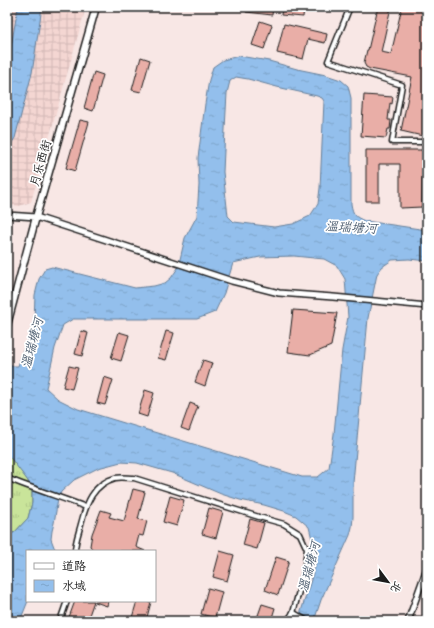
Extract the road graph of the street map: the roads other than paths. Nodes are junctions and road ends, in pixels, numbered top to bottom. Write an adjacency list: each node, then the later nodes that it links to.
1 (96, 7): 5 (main road, 月乐西街)
2 (350, 7): 3 (street)
3 (427, 142)
4 (7, 215): 5 (street)
5 (36, 217): 6 (street); 7 (main road, 月乐西街)
6 (427, 306)
7 (7, 325)
8 (7, 478): 9 (street)
9 (86, 507): 10 (street); 13 (street)
10 (75, 550)
11 (427, 568): 17 (street)
12 (67, 602): 14 (street)
13 (294, 614): 15 (street); 16 (street)
14 (60, 621)
15 (287, 621)
16 (306, 621)
17 (408, 621)

